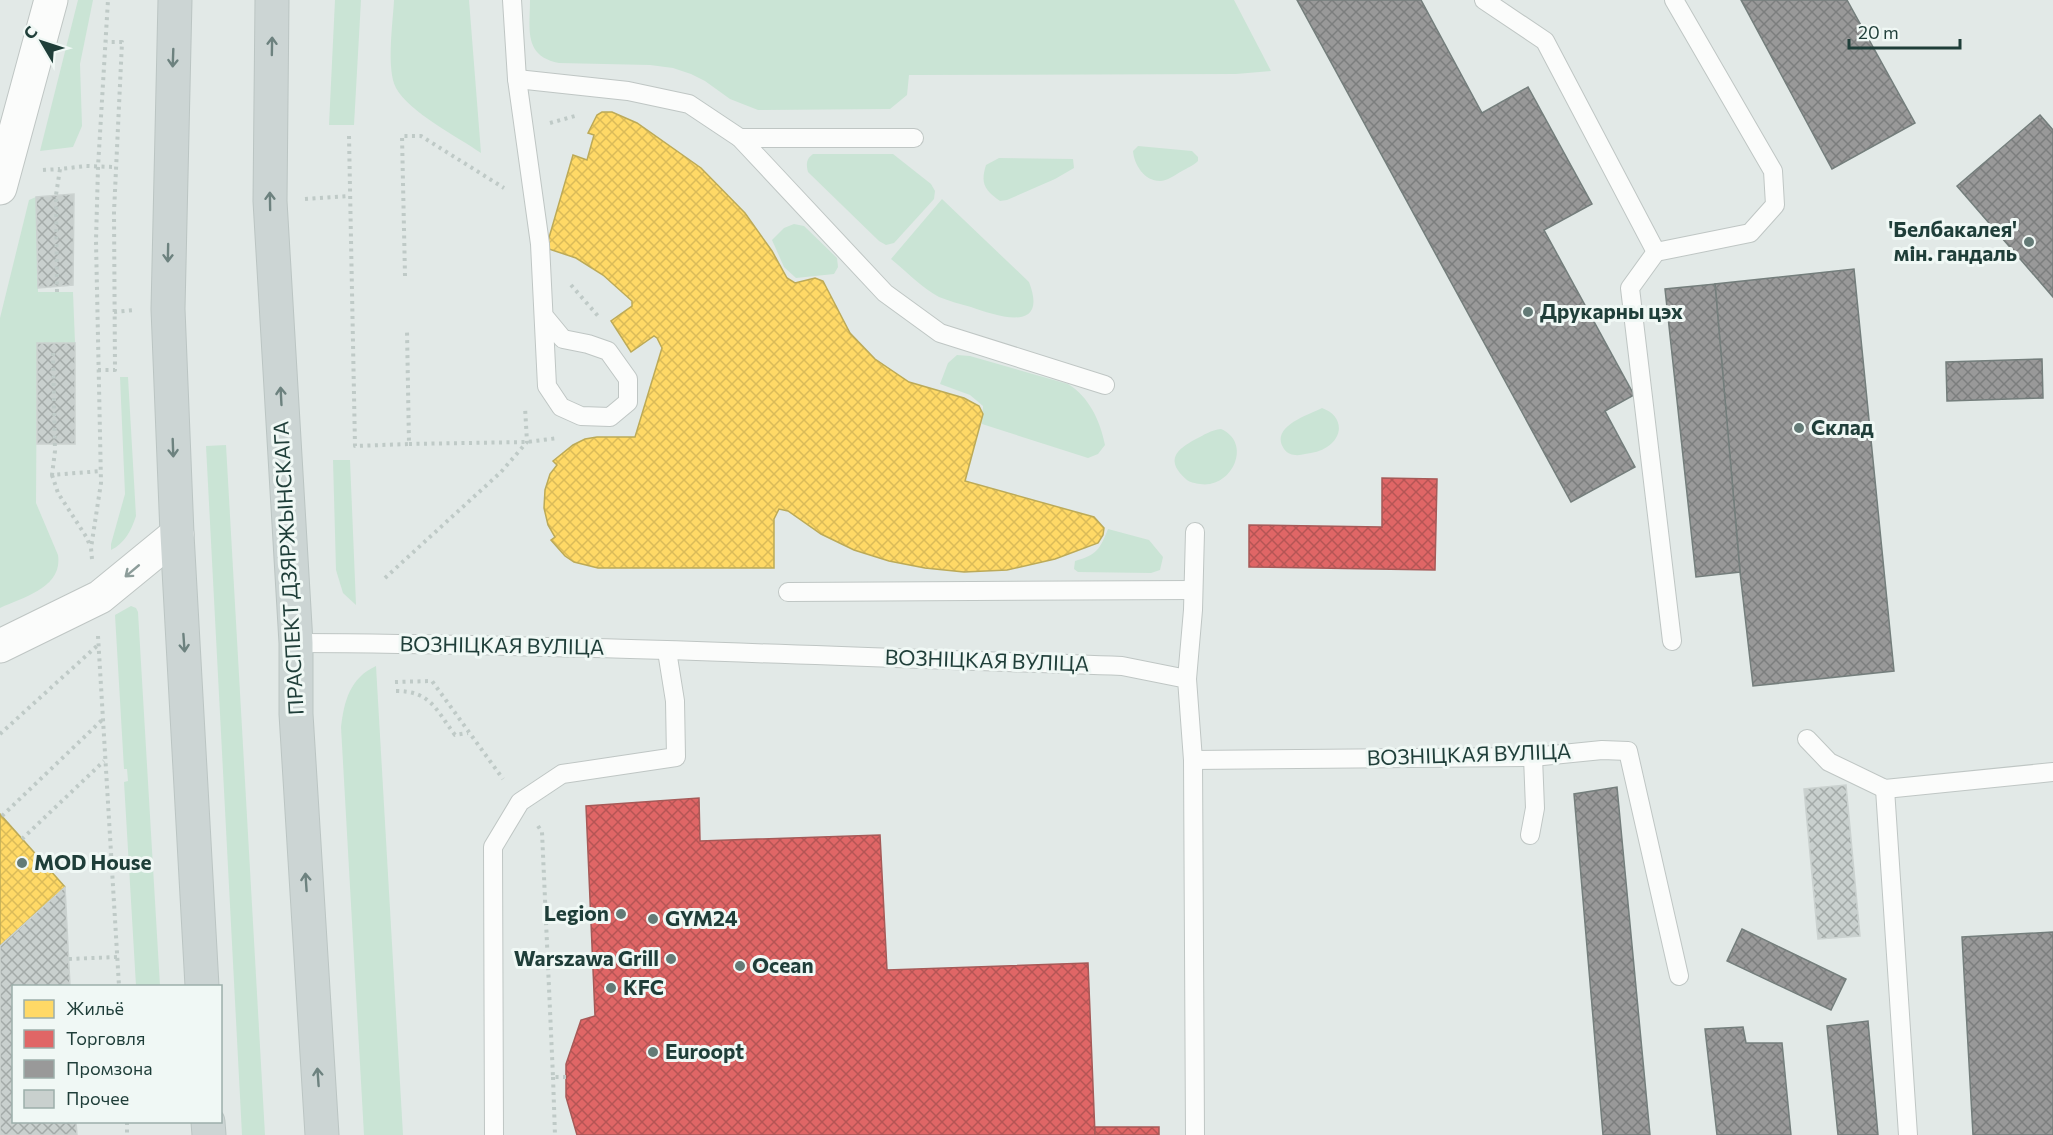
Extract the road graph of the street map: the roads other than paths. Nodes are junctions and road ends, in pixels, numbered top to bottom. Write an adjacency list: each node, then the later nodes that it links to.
1 (51, 0): 10 (street)
2 (175, 0): 15 (main road, one-way to 15)
3 (272, 0): 19 (main road, ПРАСПЕКТ ДЗЯРЖЫНСКАГА, one-way to 3)
4 (512, 0): 7 (lane)
5 (1484, 0): 11 (lane)
6 (1674, 0): 11 (lane)
7 (517, 79): 8 (lane); 12 (lane)
8 (740, 138): 9 (lane); 13 (lane)
9 (914, 138)
10 (0, 184)
11 (1656, 252): 18 (lane)
12 (544, 316): 12 (lane)
13 (1105, 385)
14 (1195, 532): 16 (lane)
15 (177, 534): 20 (street, one-way to 20); 30 (main road, one-way to 30)
16 (1193, 590): 17 (lane); 22 (lane)
17 (788, 592)
18 (1672, 641)
19 (296, 643): 21 (lane, ВОЗНІЦКАЯ ВУЛІЦА); 31 (main road, ПРАСПЕКТ ДЗЯРЖЫНСКАГА, one-way to 19)
20 (0, 646)
21 (667, 651): 22 (lane, ВОЗНІЦКАЯ ВУЛІЦА); 32 (lane)
22 (1187, 679): 25 (lane)
23 (1807, 739): 27 (lane)
24 (1533, 757): 25 (lane, ВОЗНІЦКАЯ ВУЛІЦА); 28 (lane); 29 (lane, ВОЗНІЦКАЯ ВУЛІЦА)
25 (1193, 760): 33 (lane)
26 (2053, 772): 27 (lane)
27 (1885, 789): 34 (lane)
28 (1530, 835)
29 (1679, 976)
30 (202, 985)
31 (322, 1135)
32 (494, 1135)
33 (1195, 1135)
34 (1908, 1135)

